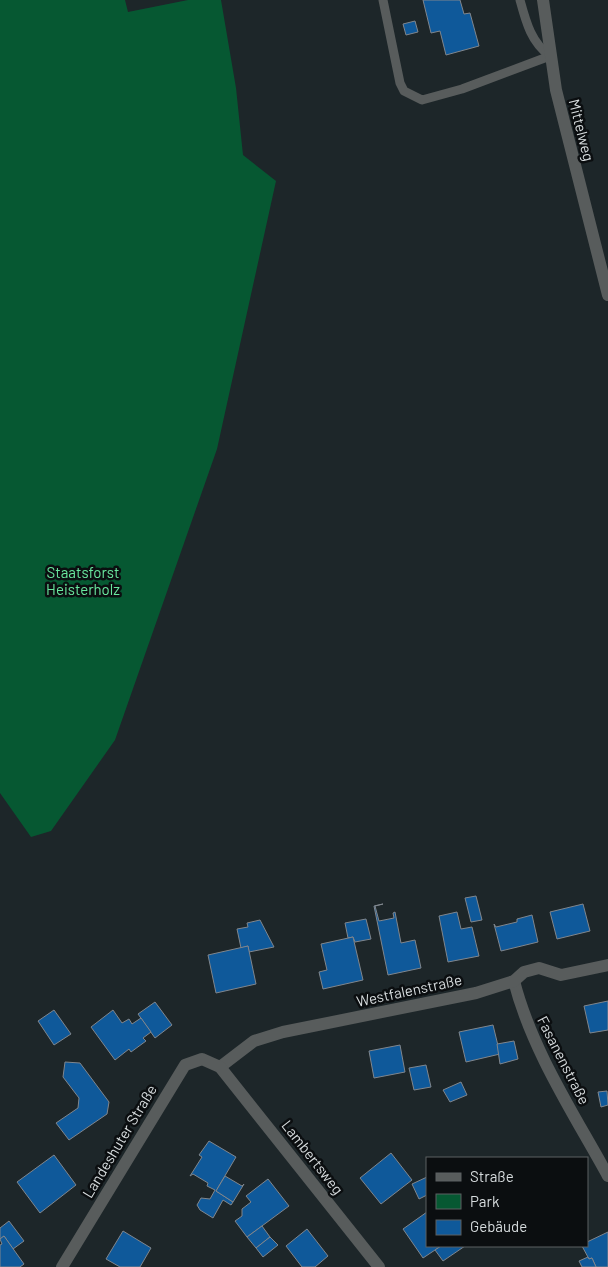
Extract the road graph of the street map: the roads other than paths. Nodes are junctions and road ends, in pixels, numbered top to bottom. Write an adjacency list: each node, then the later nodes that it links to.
1 (383, 0): 4 (lane)
2 (520, 0): 4 (lane)
3 (543, 0): 4 (street, Mittelweg)
4 (550, 56): 5 (street, Mittelweg)
5 (608, 295)
6 (608, 965): 7 (street, Westfalenstraße)
7 (514, 981): 8 (street, Westfalenstraße); 9 (street, Fasanenstraße)
8 (220, 1067): 10 (street, Landeshuter Straße); 11 (street, Lambertsweg)
9 (608, 1176)
10 (62, 1267)
11 (379, 1267)

